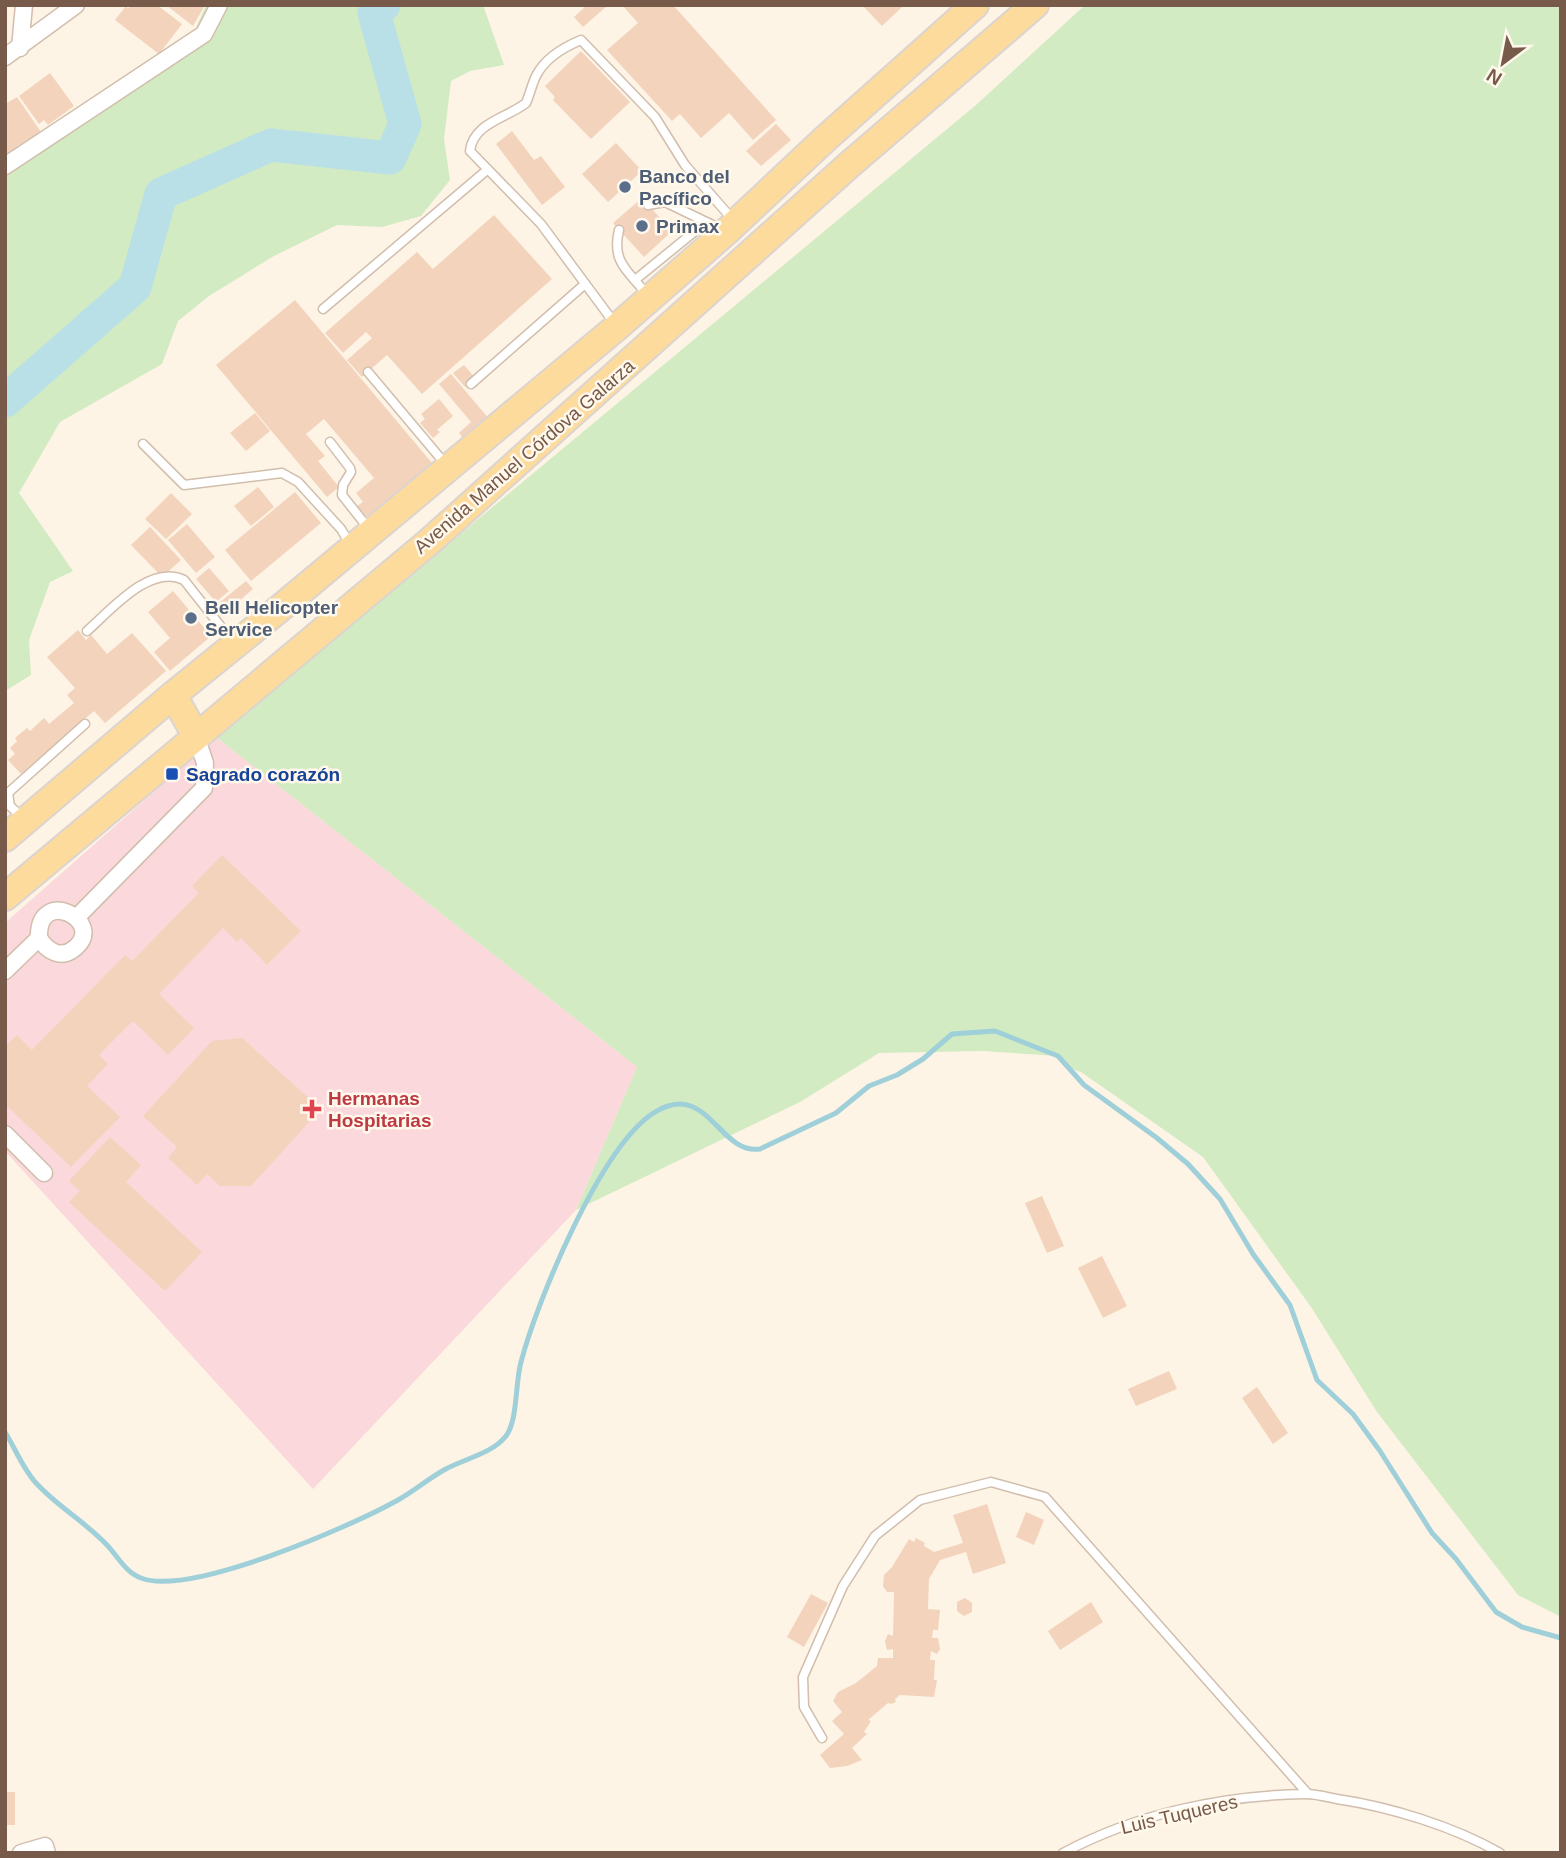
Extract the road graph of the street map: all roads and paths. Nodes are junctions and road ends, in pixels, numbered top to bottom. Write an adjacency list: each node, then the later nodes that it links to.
1 (24, 5): 6 (street)
2 (76, 5): 6 (street)
3 (219, 5): 10 (street)
4 (975, 5): 8 (main road, Avenida Manuel Córdova Galarza)
5 (1035, 5): 9 (main road, Avenida Manuel Córdova Galarza)
6 (20, 48): 7 (street)
7 (5, 57)
8 (825, 139): 9 (main road); 13 (main road, Avenida Manuel Córdova Galarza)
9 (849, 165): 29 (main road, Avenida Manuel Córdova Galarza)
10 (5, 166)
11 (487, 170): 13 (lane); 15 (lane); 17 (lane)
12 (648, 205): 13 (lane)
13 (723, 226): 16 (main road, Avenida Manuel Córdova Galarza)
14 (619, 230): 16 (lane)
15 (585, 284): 18 (lane); 20 (lane)
16 (643, 289): 18 (main road, Avenida Manuel Córdova Galarza)
17 (323, 309)
18 (617, 327): 23 (main road, Avenida Manuel Córdova Galarza)
19 (368, 372): 23 (lane)
20 (471, 384)
21 (330, 442): 24 (lane)
22 (143, 444): 24 (lane)
23 (449, 468): 24 (main road, Avenida Manuel Córdova Galarza)
24 (361, 539): 26 (main road, Avenida Manuel Córdova Galarza)
25 (87, 631): 26 (lane)
26 (235, 644): 27 (main road, Avenida Manuel Córdova Galarza)
27 (173, 695): 29 (main road); 30 (main road, Avenida Manuel Córdova Galarza)
28 (85, 724): 30 (lane)
29 (196, 736): 32 (main road, Avenida Manuel Córdova Galarza); 33 (street)
30 (25, 820): 31 (main road, Avenida Manuel Córdova Galarza)
31 (5, 838)
32 (5, 897)
33 (77, 917): 34 (street); 34 (street)
34 (40, 938): 35 (street)
35 (5, 971)
36 (5, 1134): 37 (street)
37 (44, 1173)
38 (822, 1738): 39 (lane)
39 (1308, 1794): 42 (lane, Luis Tuqueres); 43 (lane, Luis Tuqueres)
40 (21, 1853): 41 (street)
41 (47, 1853)
42 (1063, 1853)
43 (1500, 1853)

